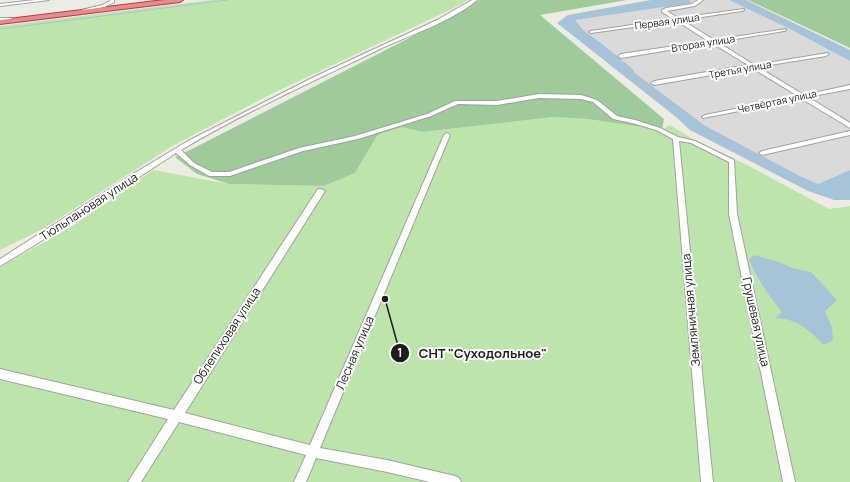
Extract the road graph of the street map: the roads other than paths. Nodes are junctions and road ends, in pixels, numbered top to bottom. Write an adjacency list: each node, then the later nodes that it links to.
1 (2, 0): 8 (street)
2 (48, 0): 8 (street)
3 (162, 0): 9 (highway)
4 (180, 0): 11 (highway)
5 (475, 0): 27 (street, Тюльпановая улица)
6 (701, 0): 12 (street)
7 (112, 1): 9 (street)
8 (0, 4)
9 (82, 10): 11 (highway)
10 (742, 10): 12 (street, Первая улица)
11 (0, 20)
12 (678, 20): 14 (street, Первая улица); 15 (street)
13 (784, 30): 15 (street, Вторая улица)
14 (591, 32)
15 (713, 41): 17 (street, Вторая улица); 18 (street)
16 (826, 54): 18 (street, Третья улица)
17 (622, 56)
18 (754, 66): 19 (street, Третья улица); 21 (street)
19 (654, 83)
20 (850, 87): 21 (street, Четвёртая улица)
21 (802, 96): 22 (street, Четвёртая улица); 23 (street)
22 (705, 117)
23 (850, 126)
24 (850, 133): 28 (street)
25 (447, 136): 33 (street, Лесная улица)
26 (676, 138): 27 (street); 37 (street, Земляничная улица); 38 (street, Грушевая улица)
27 (177, 150): 30 (street, Тюльпановая улица)
28 (762, 153)
29 (321, 191): 32 (street, Облепиховая улица)
30 (0, 263)
31 (0, 374): 32 (street)
32 (176, 416): 33 (street); 34 (street, Облепиховая улица)
33 (314, 452): 35 (street, Лесная улица); 36 (street)
34 (134, 482)
35 (300, 482)
36 (454, 482)
37 (707, 482)
38 (789, 482)

